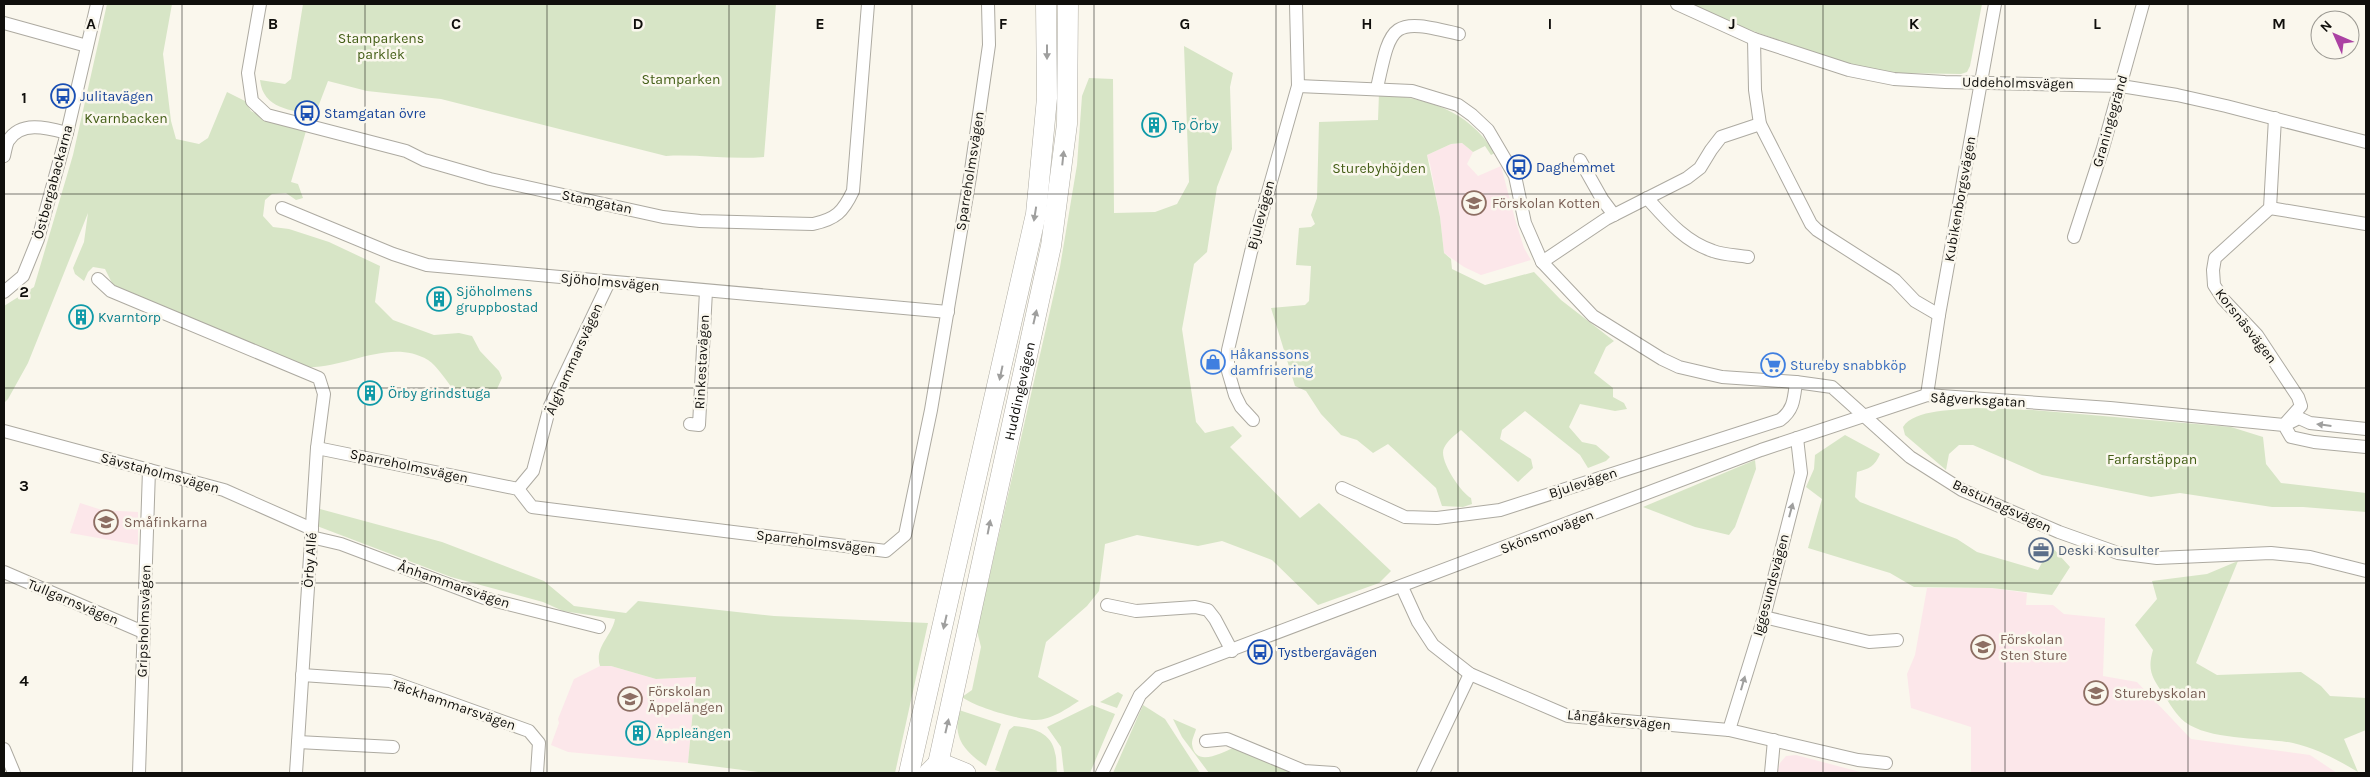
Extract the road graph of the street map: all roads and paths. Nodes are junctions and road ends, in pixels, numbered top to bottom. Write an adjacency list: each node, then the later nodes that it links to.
1 (97, 4): 14 (street, Östbergabackarna)
2 (260, 4): 3 (street, Stamgatan)
3 (868, 4)
4 (988, 4): 37 (street, Sparreholmsvägen)
5 (1046, 4): 72 (main road, Huddingevägen, one-way to 72)
6 (1068, 4): 73 (main road, Huddingevägen, one-way to 6)
7 (1296, 4): 16 (street, Bjulevägen)
8 (1677, 4): 13 (street, Uddeholmsvägen)
9 (1994, 4): 15 (street, Kubikenborgsvägen)
10 (2143, 4): 17 (street, Graningegränd)
11 (4, 23): 14 (street)
12 (1459, 34): 18 (street)
13 (1754, 39): 15 (street, Uddeholmsvägen); 20 (street)
14 (87, 46): 21 (street, Östbergabackarna)
15 (1980, 82): 17 (street, Uddeholmsvägen); 38 (street, Kubikenborgsvägen)
16 (1298, 86): 18 (street); 42 (street, Bjulevägen)
17 (2121, 86): 19 (street, Uddeholmsvägen); 30 (street, Graningegränd)
18 (1377, 88): 32 (street)
19 (2275, 118): 22 (street, Uddeholmsvägen); 27 (street)
20 (1760, 124): 25 (street); 38 (street)
21 (67, 132): 23 (street); 36 (street, Östbergabackarna)
22 (2366, 142)
23 (4, 156)
24 (1580, 160): 28 (street)
25 (1647, 198): 28 (street); 31 (street)
26 (282, 208): 34 (street, Sjöholmsvägen)
27 (2270, 208): 29 (street); 44 (street, Korsnäsvägen)
28 (1614, 215): 32 (street)
29 (2366, 224)
30 (2074, 237)
31 (1748, 257)
32 (1542, 262): 39 (street)
33 (98, 278): 49 (street, Örby Allé)
34 (609, 282): 35 (street, Sjöholmsvägen); 52 (street, Älghammarsvägen)
35 (706, 291): 37 (street, Sjöholmsvägen); 43 (street, Rinkestavägen)
36 (4, 292)
37 (948, 312): 52 (street, Sparreholmsvägen)
38 (1939, 315): 40 (street, Kubikenborgsvägen)
39 (1796, 382): 41 (street); 51 (street, Bjulevägen)
40 (1927, 396): 41 (street, Sågverksgatan); 44 (street, Sågverksgatan)
41 (1863, 416): 47 (street, Skönsmovägen); 54 (street, Bastuhagsvägen)
42 (1253, 420)
43 (690, 424)
44 (2284, 425): 45 (street, Sågverksgatan, one-way to 44); 48 (street)
45 (2366, 429)
46 (4, 431): 50 (street, Sävstaholmsvägen)
47 (1797, 438): 56 (street, Skönsmovägen); 58 (street, Iggesundsvägen, one-way to 47)
48 (2366, 447)
49 (317, 448): 52 (street, Sparreholmsvägen); 53 (street, Örby Allé)
50 (149, 470): 53 (street, Sävstaholmsvägen); 60 (street, Gripsholmsvägen)
51 (1342, 488)
52 (518, 489)
53 (312, 533): 59 (street, Ånhammarsvägen); 64 (street, Örby Allé)
54 (2366, 571)
55 (4, 572): 60 (street, Tullgarnsvägen)
56 (1402, 587): 62 (street, Skönsmovägen); 63 (street, Långåkersvägen)
57 (1107, 605): 62 (street)
58 (1764, 617): 61 (street); 65 (street, Iggesundsvägen, one-way to 58)
59 (599, 627)
60 (143, 632): 75 (street, Gripsholmsvägen)
61 (1897, 640)
62 (1232, 651): 79 (street, Skönsmovägen)
63 (1470, 674): 65 (street, Långåkersvägen); 81 (street)
64 (302, 675): 68 (street, Örby Allé); 77 (street, Täckhammarsvägen)
65 (1730, 730): 66 (street, Långåkersvägen)
66 (1774, 740): 71 (street, Långåkersvägen); 82 (street)
67 (1206, 741): 80 (street)
68 (298, 742): 69 (street); 76 (street, Örby Allé)
69 (393, 747)
70 (4, 749): 74 (street)
71 (1886, 763)
72 (914, 768)
73 (934, 770): 78 (main road)
74 (14, 773)
75 (139, 773)
76 (296, 773)
77 (538, 773)
78 (966, 773)
79 (1102, 773)
80 (1334, 773)
81 (1423, 773)
82 (1771, 773)

